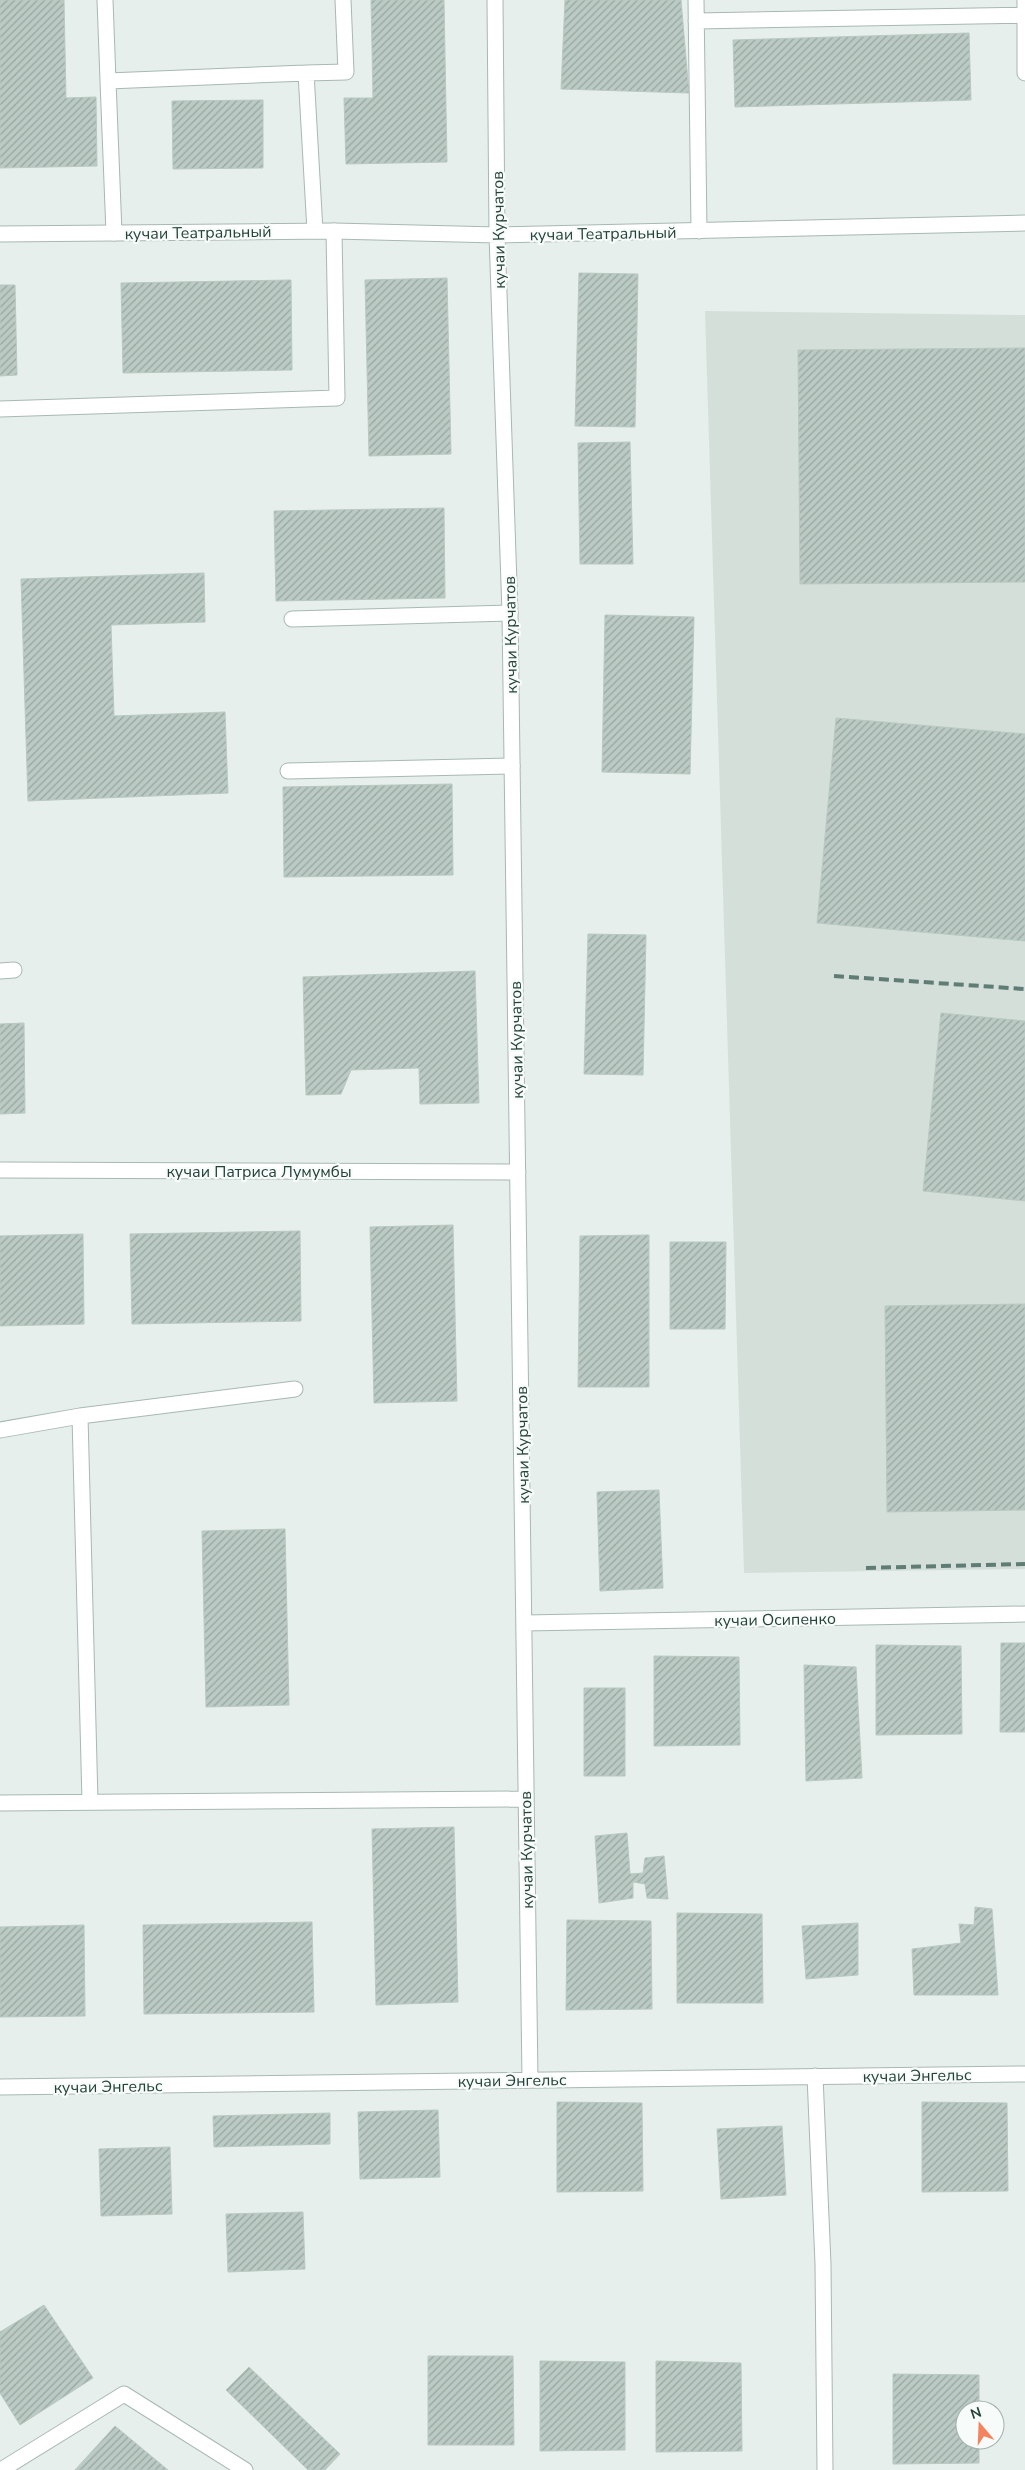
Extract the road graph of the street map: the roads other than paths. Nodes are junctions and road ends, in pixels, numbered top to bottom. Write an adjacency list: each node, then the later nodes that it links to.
1 (105, 0): 10 (street)
2 (343, 0): 8 (street)
3 (495, 0): 17 (street, кучаи Курчатов)
4 (696, 0): 7 (street)
5 (1025, 0): 6 (street)
6 (1025, 15): 7 (street); 9 (street)
7 (696, 22): 14 (street)
8 (306, 73): 10 (street); 12 (street)
9 (1025, 73)
10 (108, 81): 15 (street)
11 (1025, 223): 14 (street, кучаи Театральный)
12 (315, 231): 13 (street, кучаи Театральный); 15 (street, кучаи Театральный)
13 (334, 231): 17 (street, кучаи Театральный); 18 (street)
14 (699, 231): 17 (street, кучаи Театральный)
15 (114, 233): 16 (street, кучаи Театральный)
16 (0, 234)
17 (497, 235): 19 (street, кучаи Курчатов)
18 (0, 409)
19 (510, 613): 20 (street); 21 (street, кучаи Курчатов)
20 (292, 619)
21 (512, 766): 22 (street); 24 (street, кучаи Курчатов)
22 (288, 771)
23 (0, 1170): 24 (street, кучаи Патриса Лумумбы)
24 (518, 1172): 29 (street, кучаи Курчатов)
25 (296, 1389): 26 (street)
26 (80, 1416): 27 (street); 31 (street)
27 (0, 1430)
28 (1025, 1614): 29 (street, кучаи Осипенко)
29 (524, 1623): 30 (street, кучаи Курчатов)
30 (525, 1799): 31 (street); 35 (street, кучаи Курчатов)
31 (90, 1802): 32 (street)
32 (0, 1803)
33 (1025, 2074): 34 (street, кучаи Энгельс)
34 (815, 2076): 35 (street, кучаи Энгельс); 39 (street)
35 (530, 2080): 36 (street, кучаи Энгельс)
36 (0, 2087)
37 (1, 2470): 38 (street)
38 (245, 2470)
39 (825, 2470)

